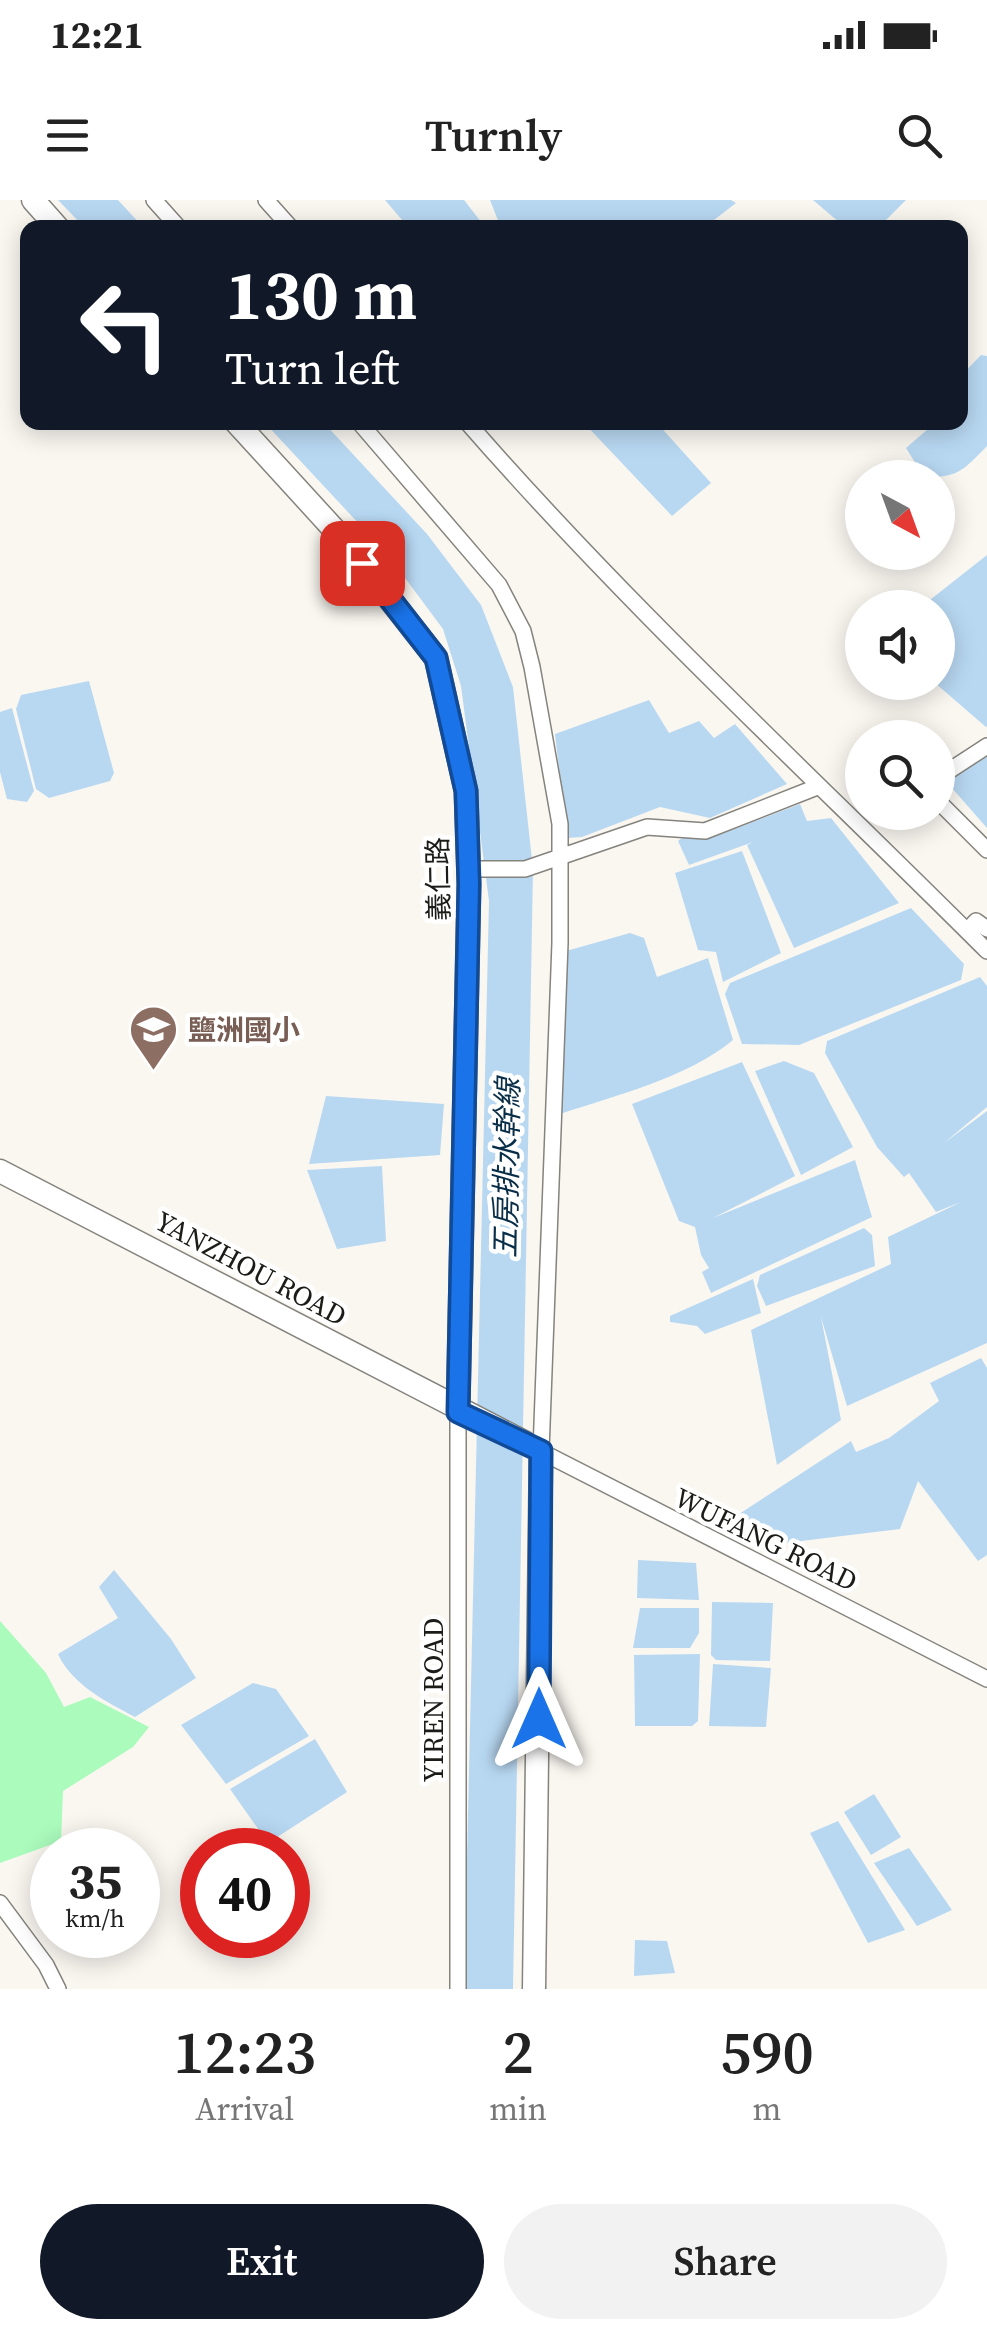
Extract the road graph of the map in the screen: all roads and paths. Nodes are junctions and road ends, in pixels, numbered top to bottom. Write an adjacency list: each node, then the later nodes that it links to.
1 (154, 200): 3 (street)
2 (266, 200): 4 (street)
3 (172, 220)
4 (284, 220)
5 (243, 430): 14 (street, 義仁路)
6 (366, 430): 13 (street)
7 (474, 430): 10 (street)
8 (987, 746): 9 (street)
9 (955, 767)
10 (817, 787): 13 (street); 16 (street)
11 (955, 818): 12 (street)
12 (987, 850)
13 (558, 860): 14 (street); 20 (street)
14 (475, 869): 19 (street, 義仁路)
15 (987, 928): 16 (street)
16 (967, 931): 17 (street)
17 (987, 951)
18 (0, 1170): 19 (street, YANZHOU ROAD)
19 (466, 1415): 20 (street, YANZHOU ROAD); 24 (street, YIREN ROAD)
20 (532, 1447): 21 (street, WUFANG ROAD); 25 (street)
21 (987, 1679)
22 (0, 1903): 23 (street)
23 (58, 1989)
24 (458, 1989)
25 (534, 1989)

